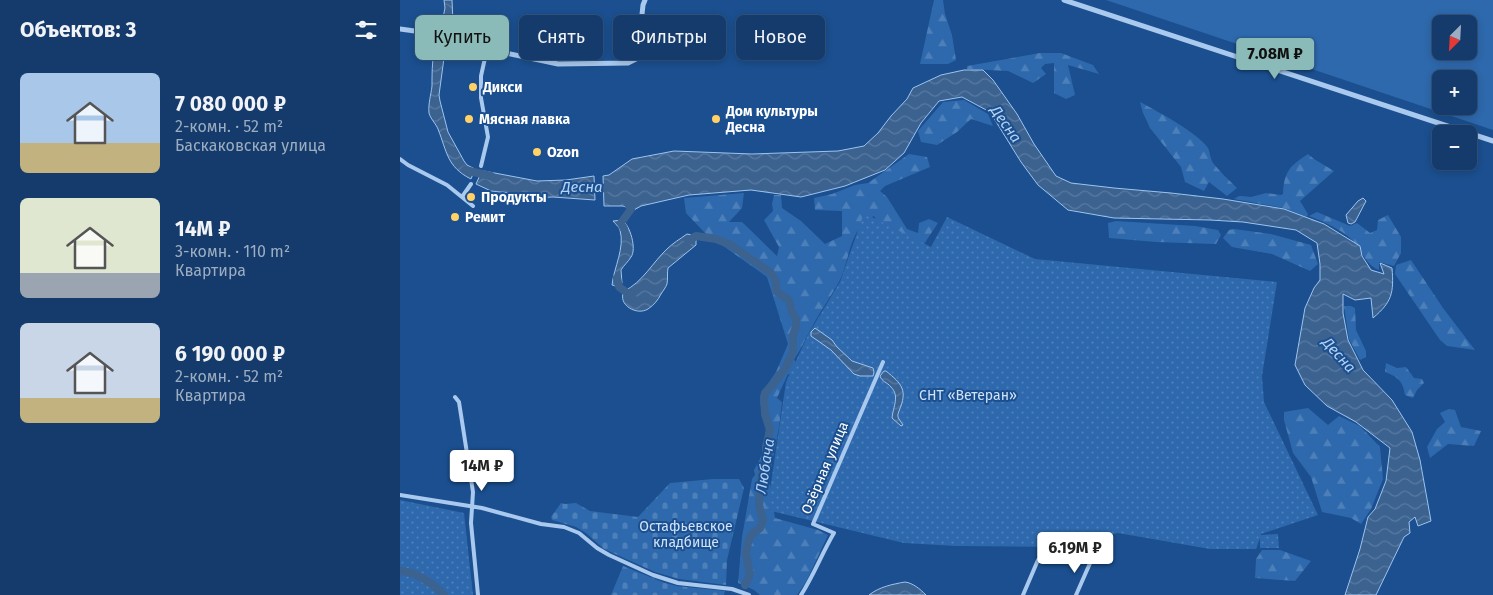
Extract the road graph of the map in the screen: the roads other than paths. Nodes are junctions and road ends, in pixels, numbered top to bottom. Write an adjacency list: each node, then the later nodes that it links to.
1 (645, 0): 5 (street)
2 (1065, 0): 7 (street)
3 (400, 29): 4 (street)
4 (415, 31)
5 (509, 54)
6 (485, 60): 9 (street)
7 (1493, 141)
8 (400, 159): 11 (street)
9 (481, 166)
10 (471, 184): 11 (street)
11 (462, 198): 12 (street)
12 (473, 206)
13 (883, 362): 21 (street, Озёрная улица)
14 (455, 397): 16 (street)
15 (400, 495): 16 (street)
16 (472, 507): 19 (street); 20 (street)
17 (1038, 560): 22 (street)
18 (1091, 561): 23 (street)
19 (478, 595)
20 (750, 595)
21 (801, 595)
22 (1022, 595)
23 (1076, 595)

